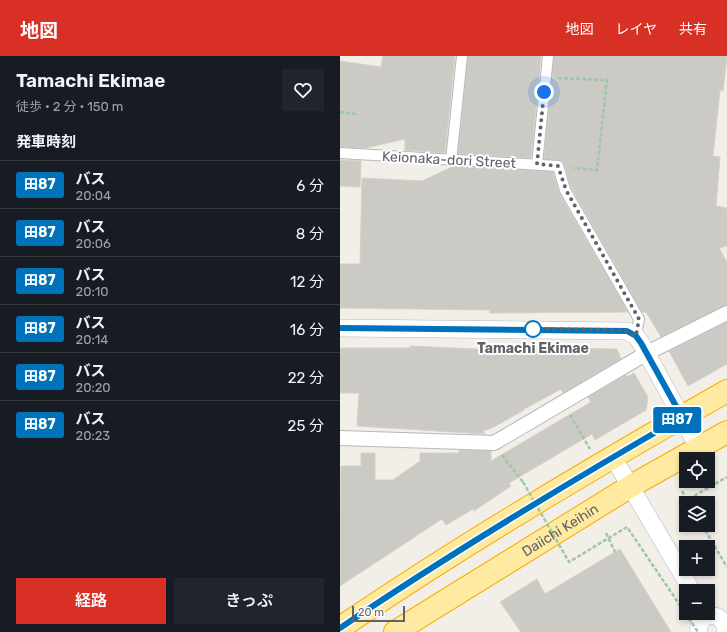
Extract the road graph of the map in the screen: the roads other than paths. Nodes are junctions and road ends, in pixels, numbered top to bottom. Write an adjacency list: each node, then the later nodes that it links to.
1 (462, 56): 4 (street)
2 (548, 56): 5 (street)
3 (340, 153): 4 (street, Keionaka-dori Street)
4 (451, 161): 5 (street, Keionaka-dori Street)
5 (537, 164): 8 (street, Keionaka-dori Street)
6 (727, 313): 9 (street)
7 (340, 328): 8 (street)
8 (636, 336): 9 (street)
9 (647, 353): 11 (street); 13 (street)
10 (727, 391): 11 (highway)
11 (682, 417): 14 (street); 15 (highway)
12 (727, 432): 14 (highway, Daiichi Keihin)
13 (340, 438)
14 (698, 447): 16 (highway, Daiichi Keihin)
15 (606, 460): 16 (street); 20 (highway)
16 (631, 486): 17 (street); 21 (highway, Daiichi Keihin)
17 (688, 584)
18 (715, 615): 23 (street)
19 (701, 620): 22 (street)
20 (340, 628)
21 (396, 632)
22 (698, 632)
23 (725, 632)

